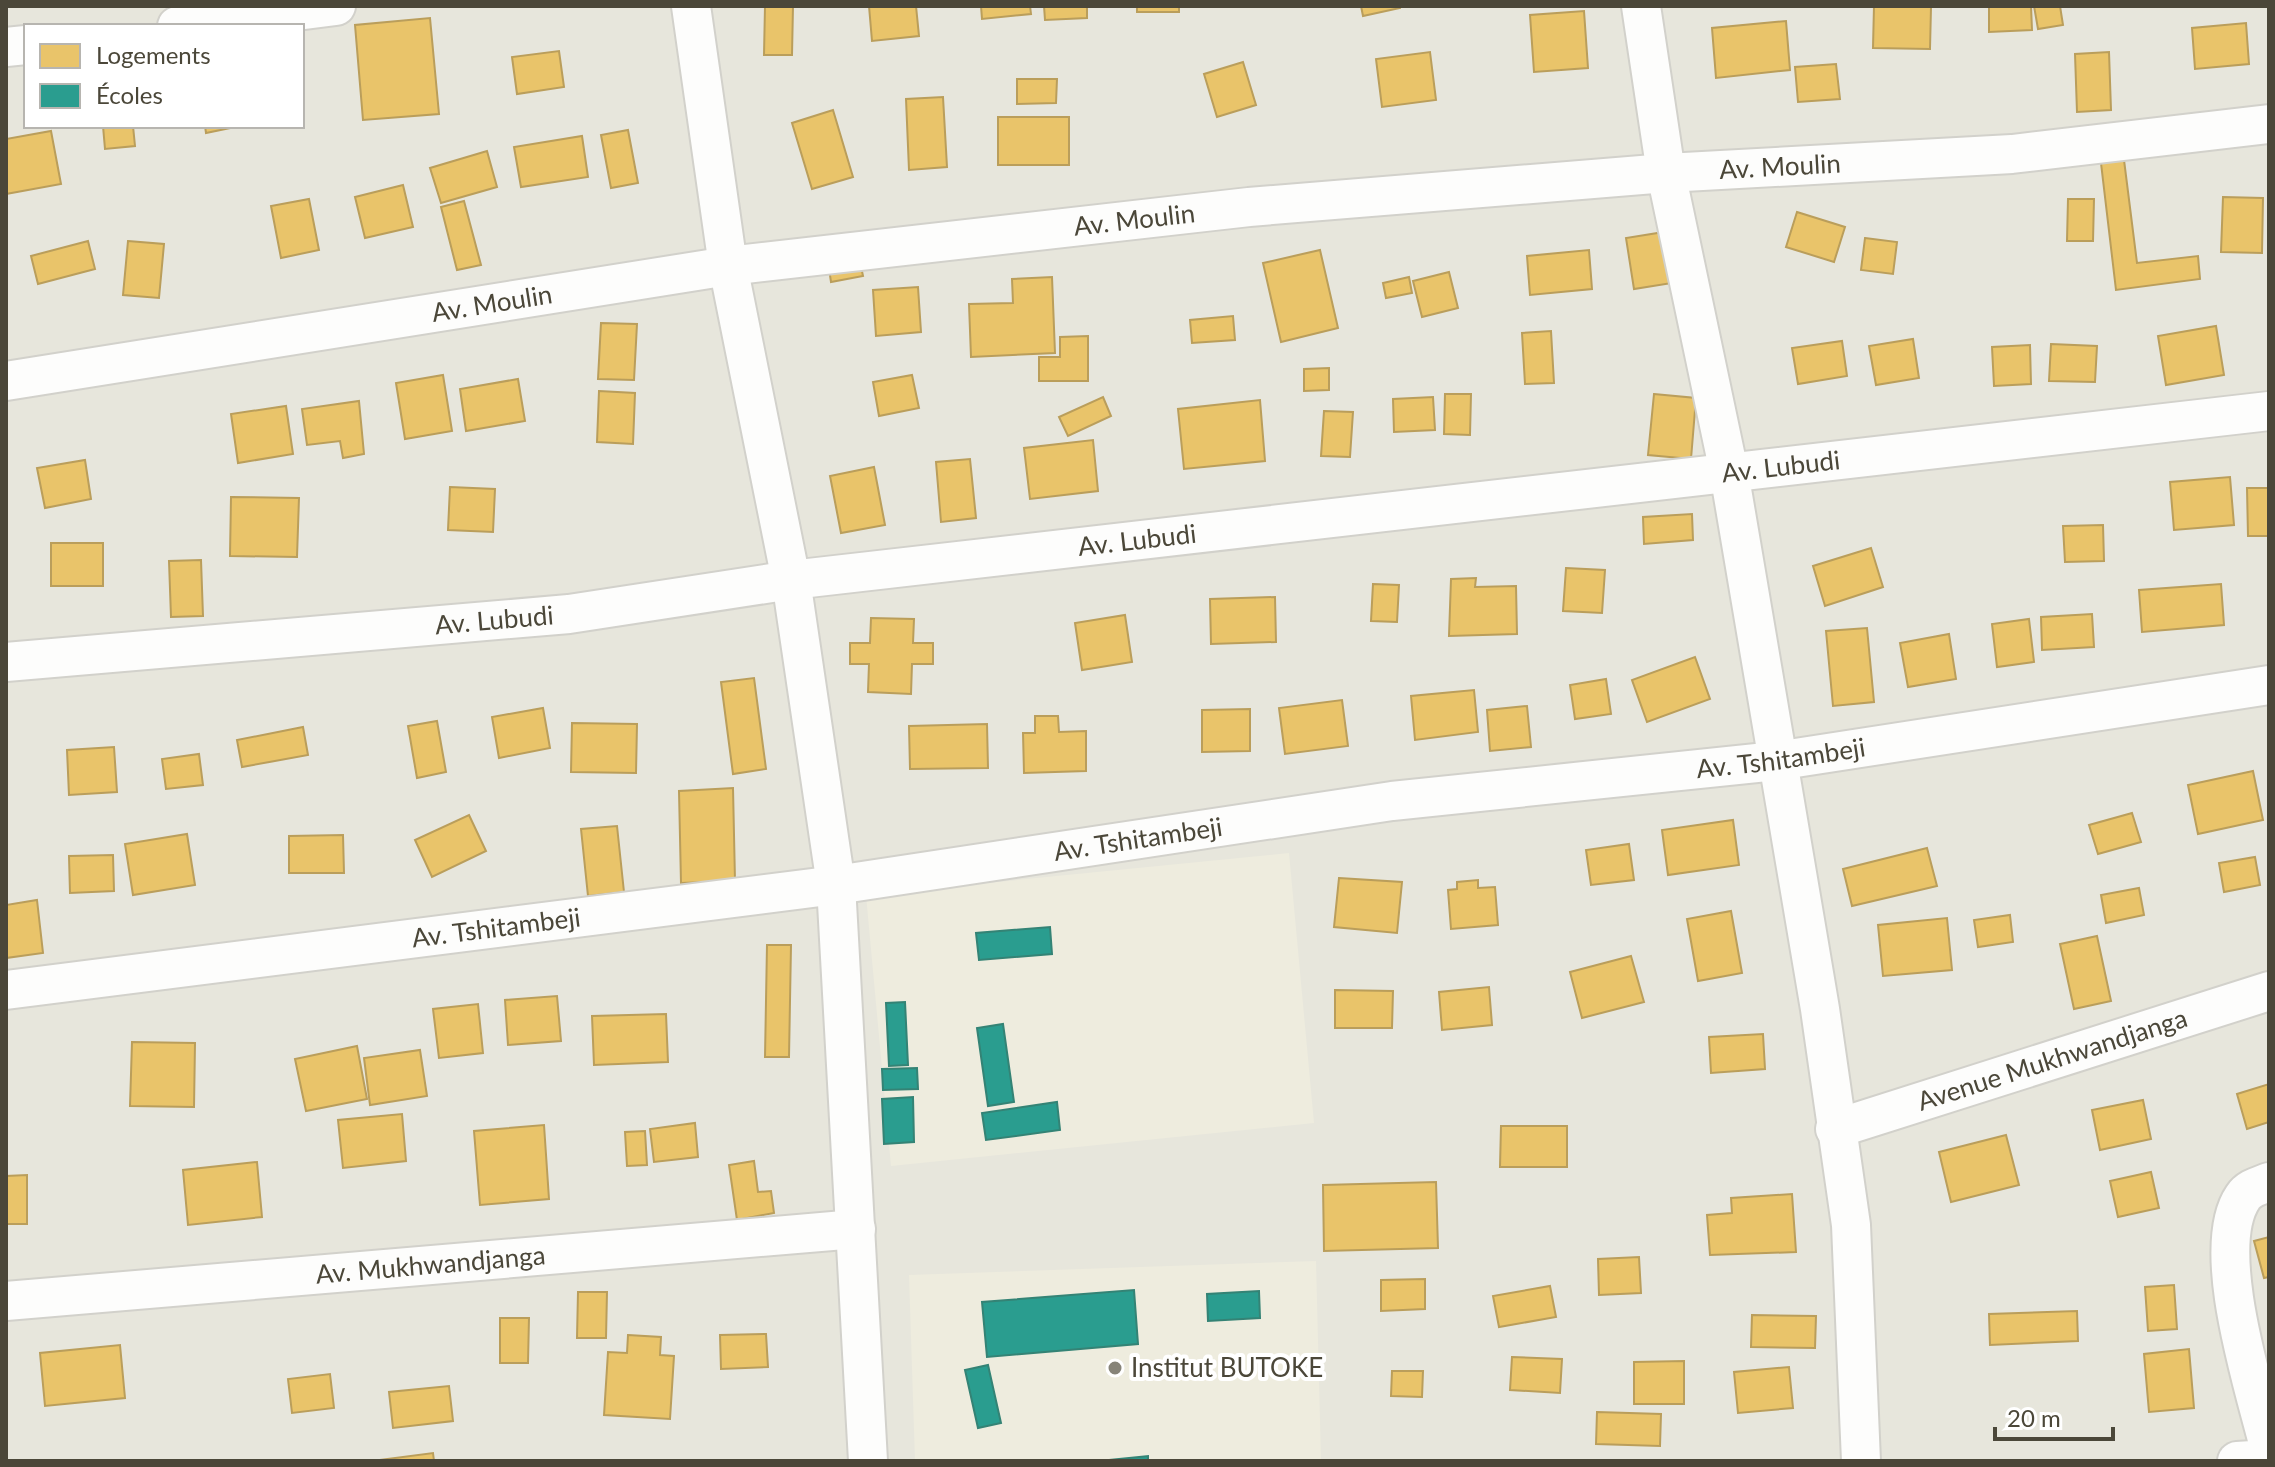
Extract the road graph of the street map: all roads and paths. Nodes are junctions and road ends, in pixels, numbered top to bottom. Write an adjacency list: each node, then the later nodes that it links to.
1 (336, 6): 4 (street)
2 (691, 6): 7 (street)
3 (1641, 6): 6 (street)
4 (193, 24)
5 (2269, 124): 6 (street, Av. Moulin)
6 (1666, 173): 7 (street, Av. Moulin); 10 (street)
7 (728, 266): 8 (street, Av. Moulin); 11 (street)
8 (6, 381)
9 (2269, 411): 10 (street, Av. Lubudi)
10 (1729, 472): 11 (street, Av. Lubudi); 14 (street)
11 (791, 580): 12 (street, Av. Lubudi); 15 (street)
12 (6, 662)
13 (2269, 685): 14 (street, Av. Tshitambeji)
14 (1776, 761): 15 (street, Av. Tshitambeji); 18 (street)
15 (836, 885): 16 (street, Av. Tshitambeji); 20 (street)
16 (6, 990)
17 (2269, 991): 18 (street, Avenue Mukhwandjanga)
18 (1835, 1129): 25 (street)
19 (2269, 1182): 22 (street)
20 (856, 1229): 21 (street, Av. Mukhwandjanga); 24 (street)
21 (6, 1301)
22 (2269, 1447)
23 (2269, 1459): 26 (street)
24 (868, 1461)
25 (1861, 1461)
26 (2237, 1461)

